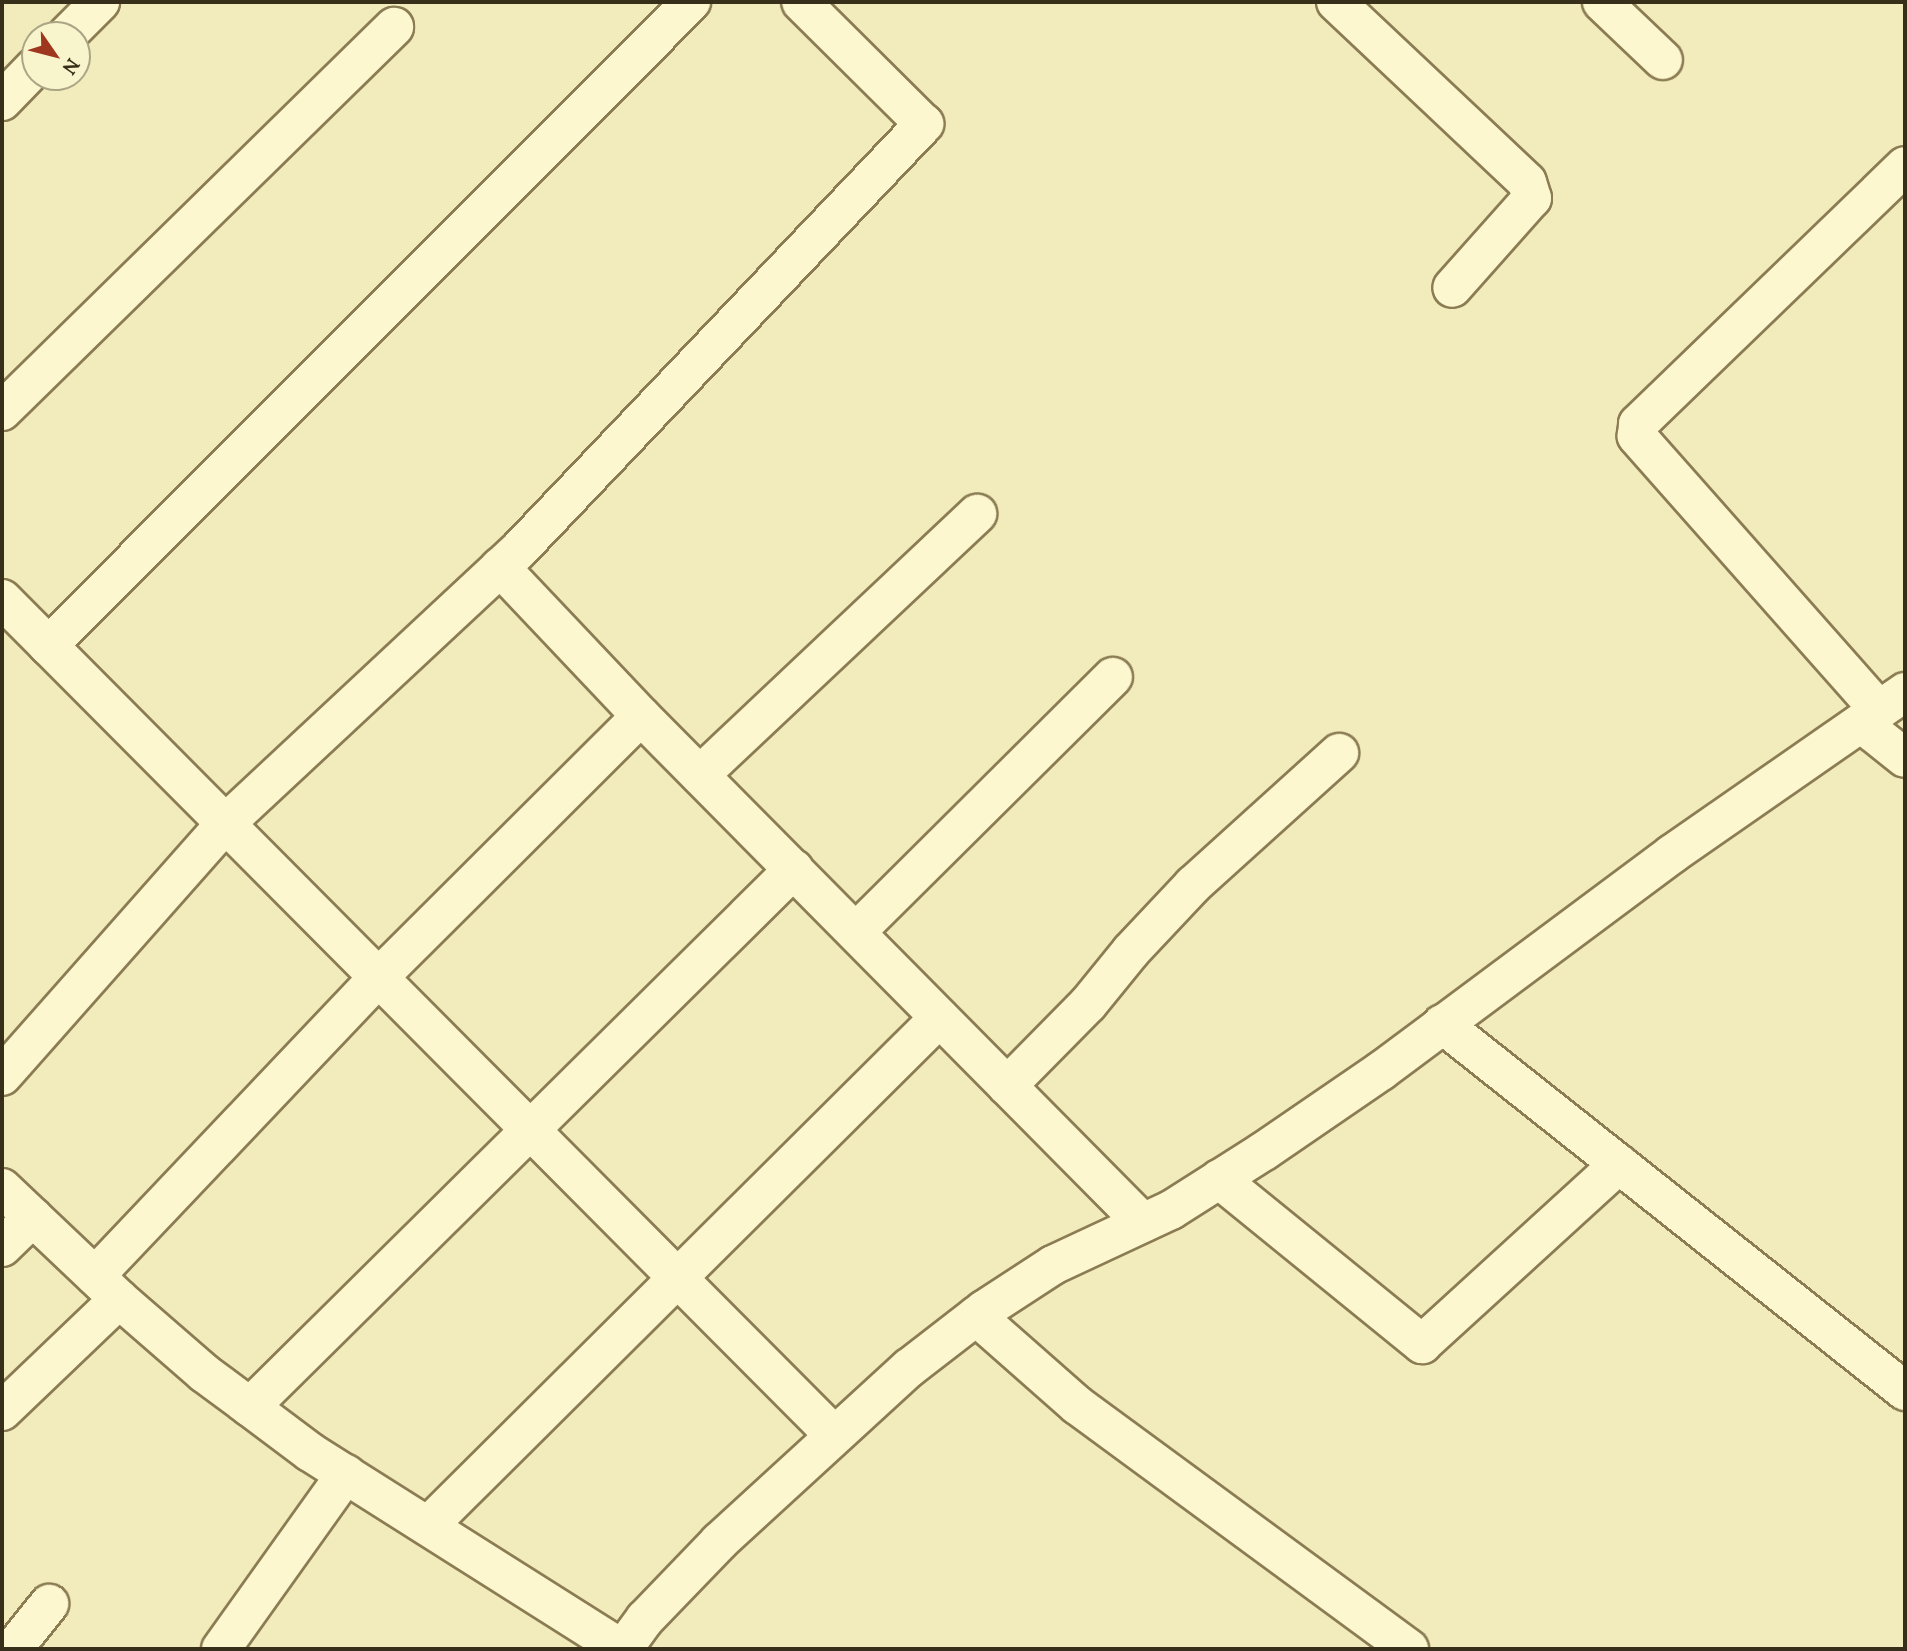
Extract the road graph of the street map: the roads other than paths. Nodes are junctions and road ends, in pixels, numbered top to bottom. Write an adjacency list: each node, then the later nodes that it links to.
1 (100, 2): 6 (street)
2 (691, 2): 17 (street)
3 (801, 2): 15 (street)
4 (1336, 2): 12 (street)
5 (1602, 2): 8 (street)
6 (81, 21)
7 (394, 27): 13 (street)
8 (1663, 60)
9 (21, 81): 10 (street)
10 (2, 101)
11 (1905, 166): 19 (street)
12 (1452, 288)
13 (2, 411)
14 (977, 514): 23 (street)
15 (500, 567): 20 (street); 24 (street)
16 (2, 600): 17 (street)
17 (48, 646): 24 (street)
18 (1113, 677): 26 (street)
19 (1882, 708): 22 (street); 29 (street)
20 (640, 716): 23 (street); 27 (street)
21 (1339, 753): 31 (street)
22 (1905, 758)
23 (700, 775): 25 (street)
24 (225, 824): 27 (street); 30 (street)
25 (794, 869): 26 (street); 32 (street)
26 (856, 932): 28 (street)
27 (378, 978): 32 (street); 40 (street)
28 (939, 1018): 31 (street); 39 (street)
29 (1442, 1024): 33 (street); 34 (street)
30 (2, 1076)
31 (1007, 1086): 37 (street)
32 (530, 1130): 39 (street); 43 (street)
33 (1619, 1164): 34 (street); 42 (street)
34 (1219, 1179): 37 (street)
35 (2, 1188): 36 (street)
36 (33, 1217): 38 (street); 40 (street)
37 (1143, 1223): 41 (street)
38 (2, 1247)
39 (676, 1276): 45 (street); 47 (street)
40 (107, 1287): 43 (street); 44 (street)
41 (976, 1316): 45 (street); 52 (street)
42 (1902, 1381)
43 (250, 1408): 46 (street)
44 (2, 1411)
45 (834, 1435): 51 (street)
46 (346, 1475): 47 (street); 50 (street)
47 (428, 1526): 51 (street)
48 (49, 1604): 49 (street)
49 (13, 1649)
50 (221, 1649)
51 (622, 1649)
52 (1409, 1649)

